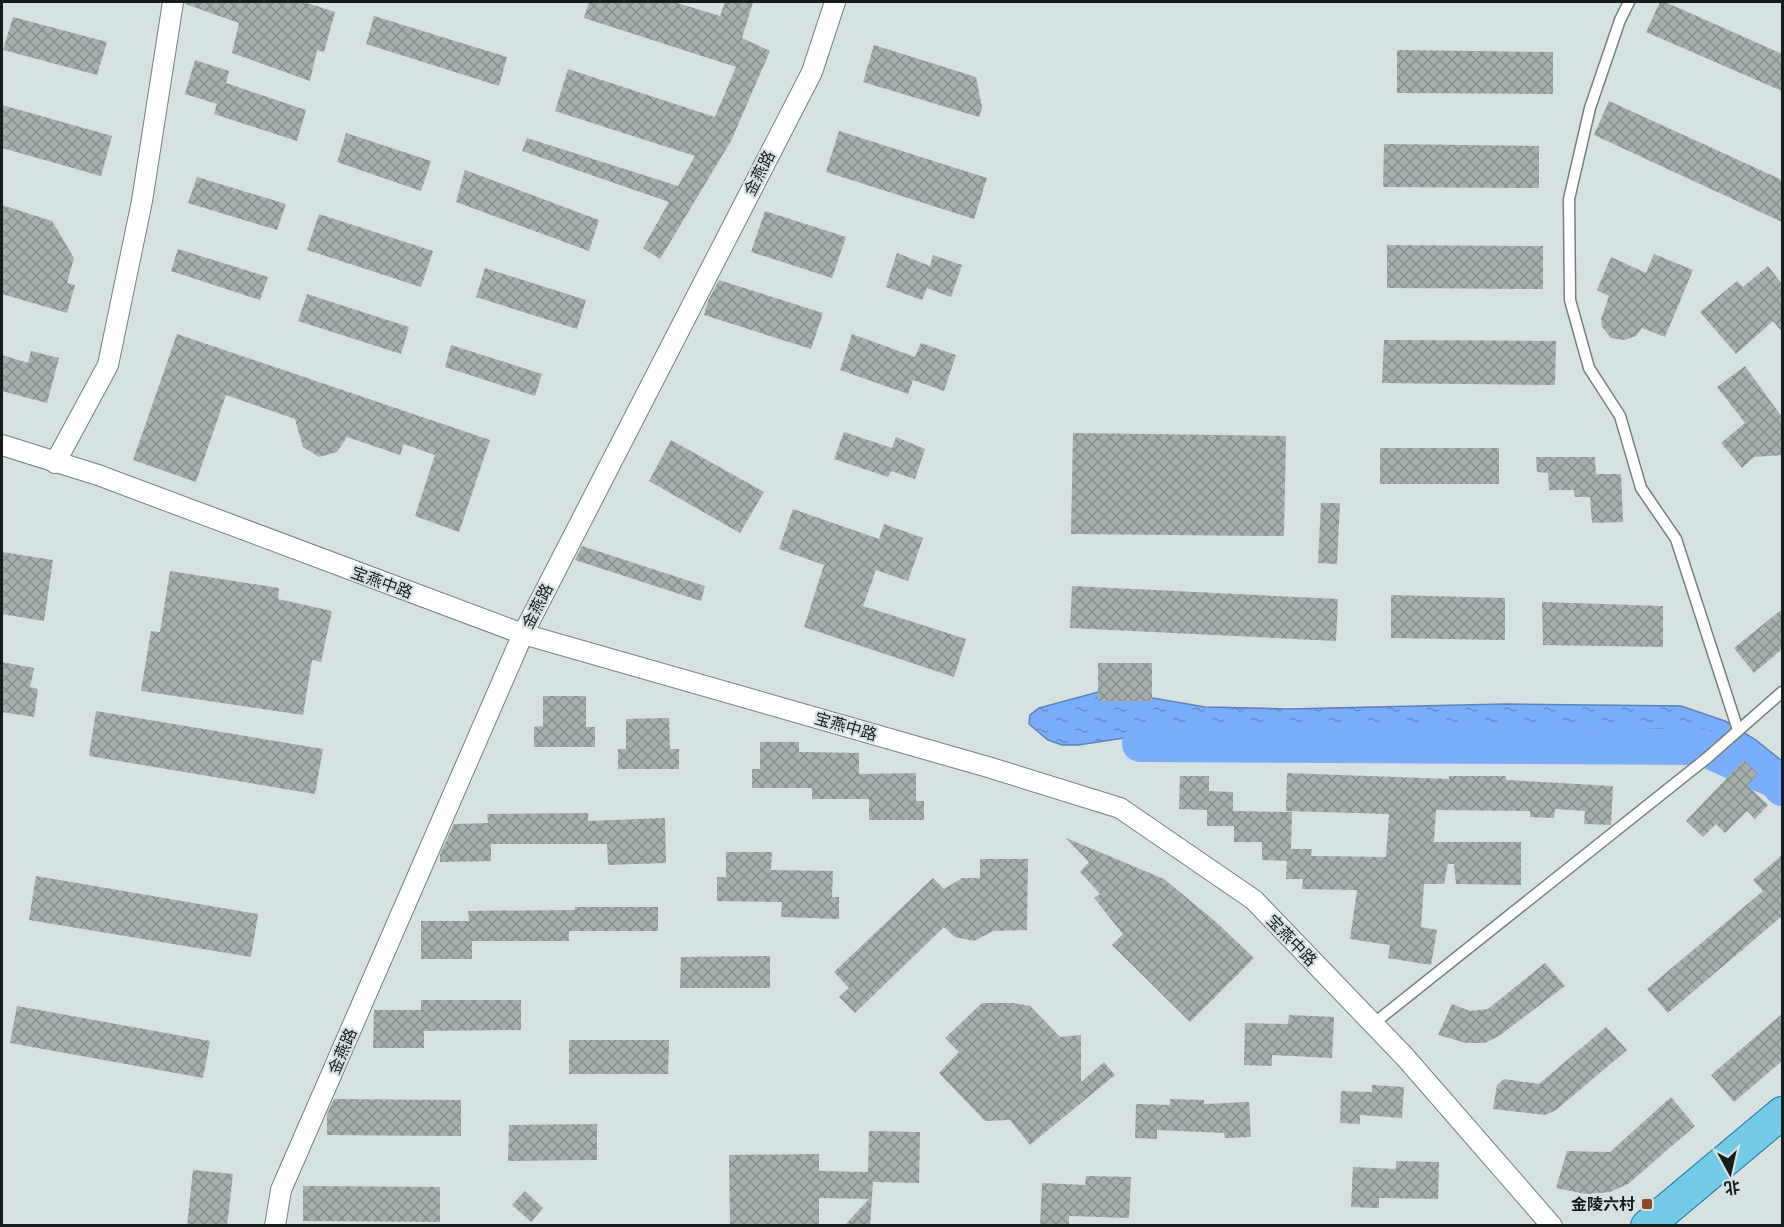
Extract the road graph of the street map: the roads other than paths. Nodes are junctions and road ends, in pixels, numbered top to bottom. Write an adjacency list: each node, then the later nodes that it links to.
1 (173, 2): 5 (street)
2 (835, 2): 6 (street, 金燕路)
3 (1629, 2): 8 (lane)
4 (2, 445): 5 (street, 宝燕中路)
5 (55, 462): 6 (street, 宝燕中路)
6 (523, 634): 9 (street, 宝燕中路); 12 (street, 金燕路)
7 (1782, 692): 8 (lane)
8 (1738, 730): 9 (lane)
9 (1373, 1024): 13 (street, 宝燕中路)
10 (1782, 1113): 14 (main road)
11 (1782, 1140): 15 (main road)
12 (275, 1226)
13 (1552, 1226)
14 (1647, 1226)
15 (1680, 1226)

